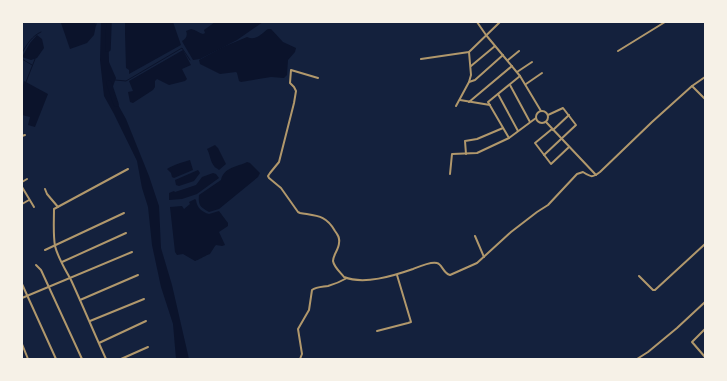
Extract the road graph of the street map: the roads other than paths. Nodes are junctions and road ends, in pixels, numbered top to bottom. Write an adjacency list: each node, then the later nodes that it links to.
1 (477, 22): 6 (street)
2 (494, 22): 5 (street)
3 (500, 22): 5 (street)
4 (665, 22): 9 (street)
5 (496, 25): 6 (street)
6 (486, 35): 7 (street); 10 (street)
7 (495, 46): 11 (street); 15 (street)
8 (519, 51): 13 (street)
9 (618, 51)
10 (468, 52): 12 (street); 15 (street)
11 (503, 55): 13 (street); 22 (street)
12 (421, 59)
13 (507, 60): 16 (street)
14 (532, 62): 17 (street)
15 (470, 66): 22 (street)
16 (512, 66): 17 (street); 29 (street)
17 (517, 72): 19 (street)
18 (542, 73): 24 (street)
19 (520, 76): 23 (street); 24 (street)
20 (705, 77): 25 (street)
21 (318, 78): 72 (street)
22 (469, 82): 28 (street)
23 (509, 84): 26 (street); 36 (street)
24 (526, 84): 32 (street)
25 (692, 86): 27 (street); 50 (street)
26 (498, 94): 30 (street); 40 (street)
27 (705, 99)
28 (459, 100): 29 (street); 31 (street)
29 (469, 102): 30 (street)
30 (490, 105): 38 (street)
31 (456, 106)
32 (541, 111): 33 (street); 35 (street)
33 (548, 115): 34 (street); 37 (street)
34 (569, 115): 39 (street); 44 (street)
35 (536, 118): 36 (street); 37 (street)
36 (530, 122): 40 (street)
37 (546, 122): 39 (street)
38 (503, 128): 43 (street); 46 (street)
39 (552, 129): 44 (street); 47 (street)
40 (518, 131): 43 (street)
41 (25, 135): 42 (street)
42 (22, 136)
43 (509, 138): 46 (street)
44 (561, 138): 45 (street); 47 (street)
45 (570, 147): 47 (street); 50 (street)
46 (466, 154): 49 (street)
47 (544, 155)
48 (128, 169): 58 (street)
49 (450, 174)
50 (596, 175): 66 (street)
51 (27, 179): 52 (street)
52 (22, 182)
53 (22, 187): 55 (street)
54 (45, 189): 58 (street)
55 (29, 200): 56 (street); 57 (street)
56 (22, 204)
57 (34, 207)
58 (58, 207): 63 (street)
59 (124, 213): 63 (street)
60 (126, 233): 67 (street)
61 (475, 236): 66 (street)
62 (705, 244): 71 (street)
63 (55, 245): 64 (street); 67 (street)
64 (45, 250)
65 (132, 252): 73 (street)
66 (484, 257): 70 (street)
67 (62, 262): 73 (street)
68 (36, 264): 75 (street)
69 (138, 275): 79 (street)
70 (397, 275): 72 (street); 84 (street)
71 (639, 276)
72 (348, 278): 94 (street)
73 (70, 279): 75 (street); 79 (street)
74 (22, 284): 76 (street)
75 (48, 287): 76 (street); 91 (street)
76 (27, 296): 77 (street); 90 (street)
77 (22, 298)
78 (144, 299): 81 (street)
79 (80, 300): 81 (street)
80 (705, 302): 95 (street)
81 (89, 321): 85 (street)
82 (146, 321): 85 (street)
83 (705, 330): 88 (street)
84 (377, 331)
85 (99, 343): 92 (street)
86 (22, 344): 89 (street)
87 (148, 348): 93 (street)
88 (705, 357)
89 (28, 359)
90 (56, 359)
91 (82, 359)
92 (106, 359)
93 (121, 359)
94 (300, 359)
95 (637, 359)

